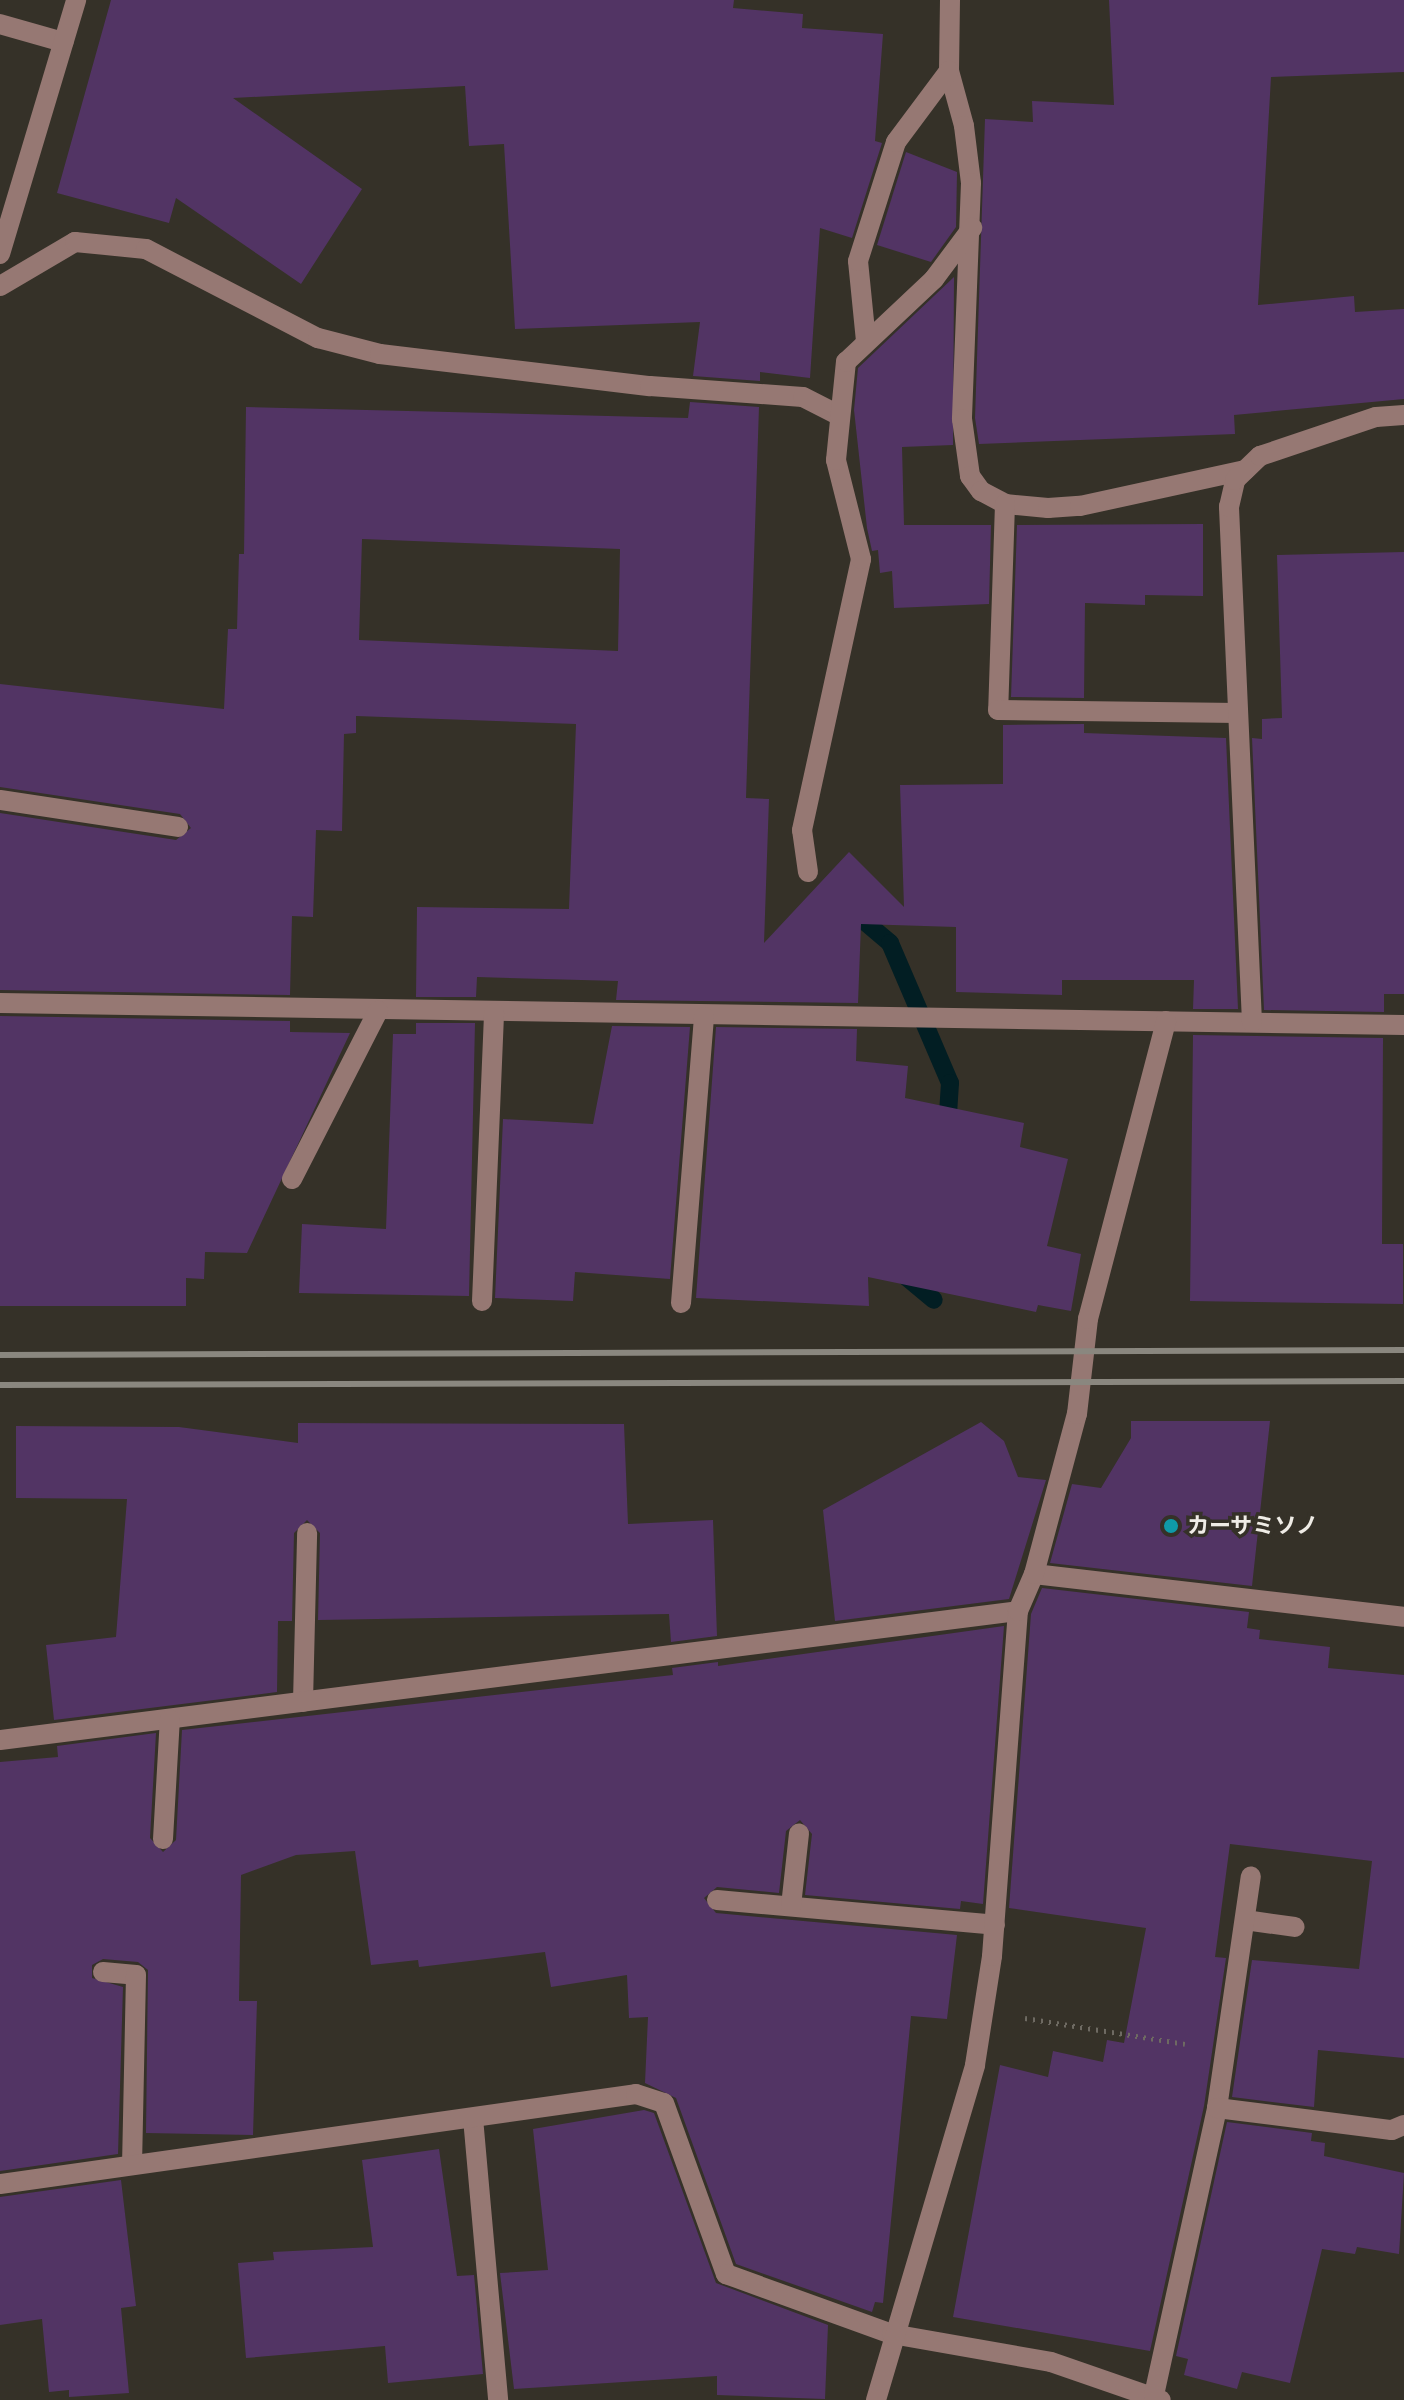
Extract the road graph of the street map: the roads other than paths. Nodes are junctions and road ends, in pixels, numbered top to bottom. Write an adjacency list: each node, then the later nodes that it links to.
1 (76, 0): 4 (street)
2 (950, 0): 5 (street)
3 (0, 24): 4 (street)
4 (63, 42): 7 (street)
5 (949, 71): 6 (street); 9 (street)
6 (972, 228): 9 (street); 13 (street)
7 (0, 254)
8 (0, 286): 10 (street)
9 (866, 341): 10 (street)
10 (837, 414): 17 (street)
11 (1404, 415): 12 (street)
12 (1245, 470): 13 (street); 14 (street)
13 (1005, 504): 14 (street)
14 (1238, 713): 23 (street)
15 (0, 800): 16 (street)
16 (178, 827)
17 (808, 872)
18 (0, 1003): 19 (street)
19 (378, 1011): 20 (street); 25 (street)
20 (494, 1013): 21 (street); 26 (street)
21 (704, 1017): 22 (street); 27 (street)
22 (1166, 1021): 23 (street); 29 (street)
23 (1252, 1022): 24 (street)
24 (1404, 1025)
25 (292, 1179)
26 (482, 1301)
27 (681, 1303)
28 (307, 1533): 32 (street)
29 (1034, 1574): 30 (street); 31 (street)
30 (1018, 1611): 32 (street); 41 (street)
31 (1404, 1617)
32 (303, 1702): 33 (street)
33 (170, 1719): 34 (street); 36 (street)
34 (0, 1740)
35 (799, 1833): 39 (street)
36 (163, 1839)
37 (1251, 1876): 40 (street)
38 (717, 1900): 39 (street)
39 (791, 1906): 41 (street)
40 (1245, 1920): 42 (street); 44 (street)
41 (995, 1925): 49 (street)
42 (1295, 1927)
43 (103, 1972): 47 (street)
44 (1217, 2108): 46 (street); 50 (street)
45 (473, 2118): 47 (street); 49 (street); 51 (street)
46 (1404, 2125)
47 (132, 2165): 48 (street)
48 (0, 2184)
49 (892, 2334): 50 (street); 52 (street)
50 (1158, 2398)
51 (498, 2400)
52 (876, 2400)

